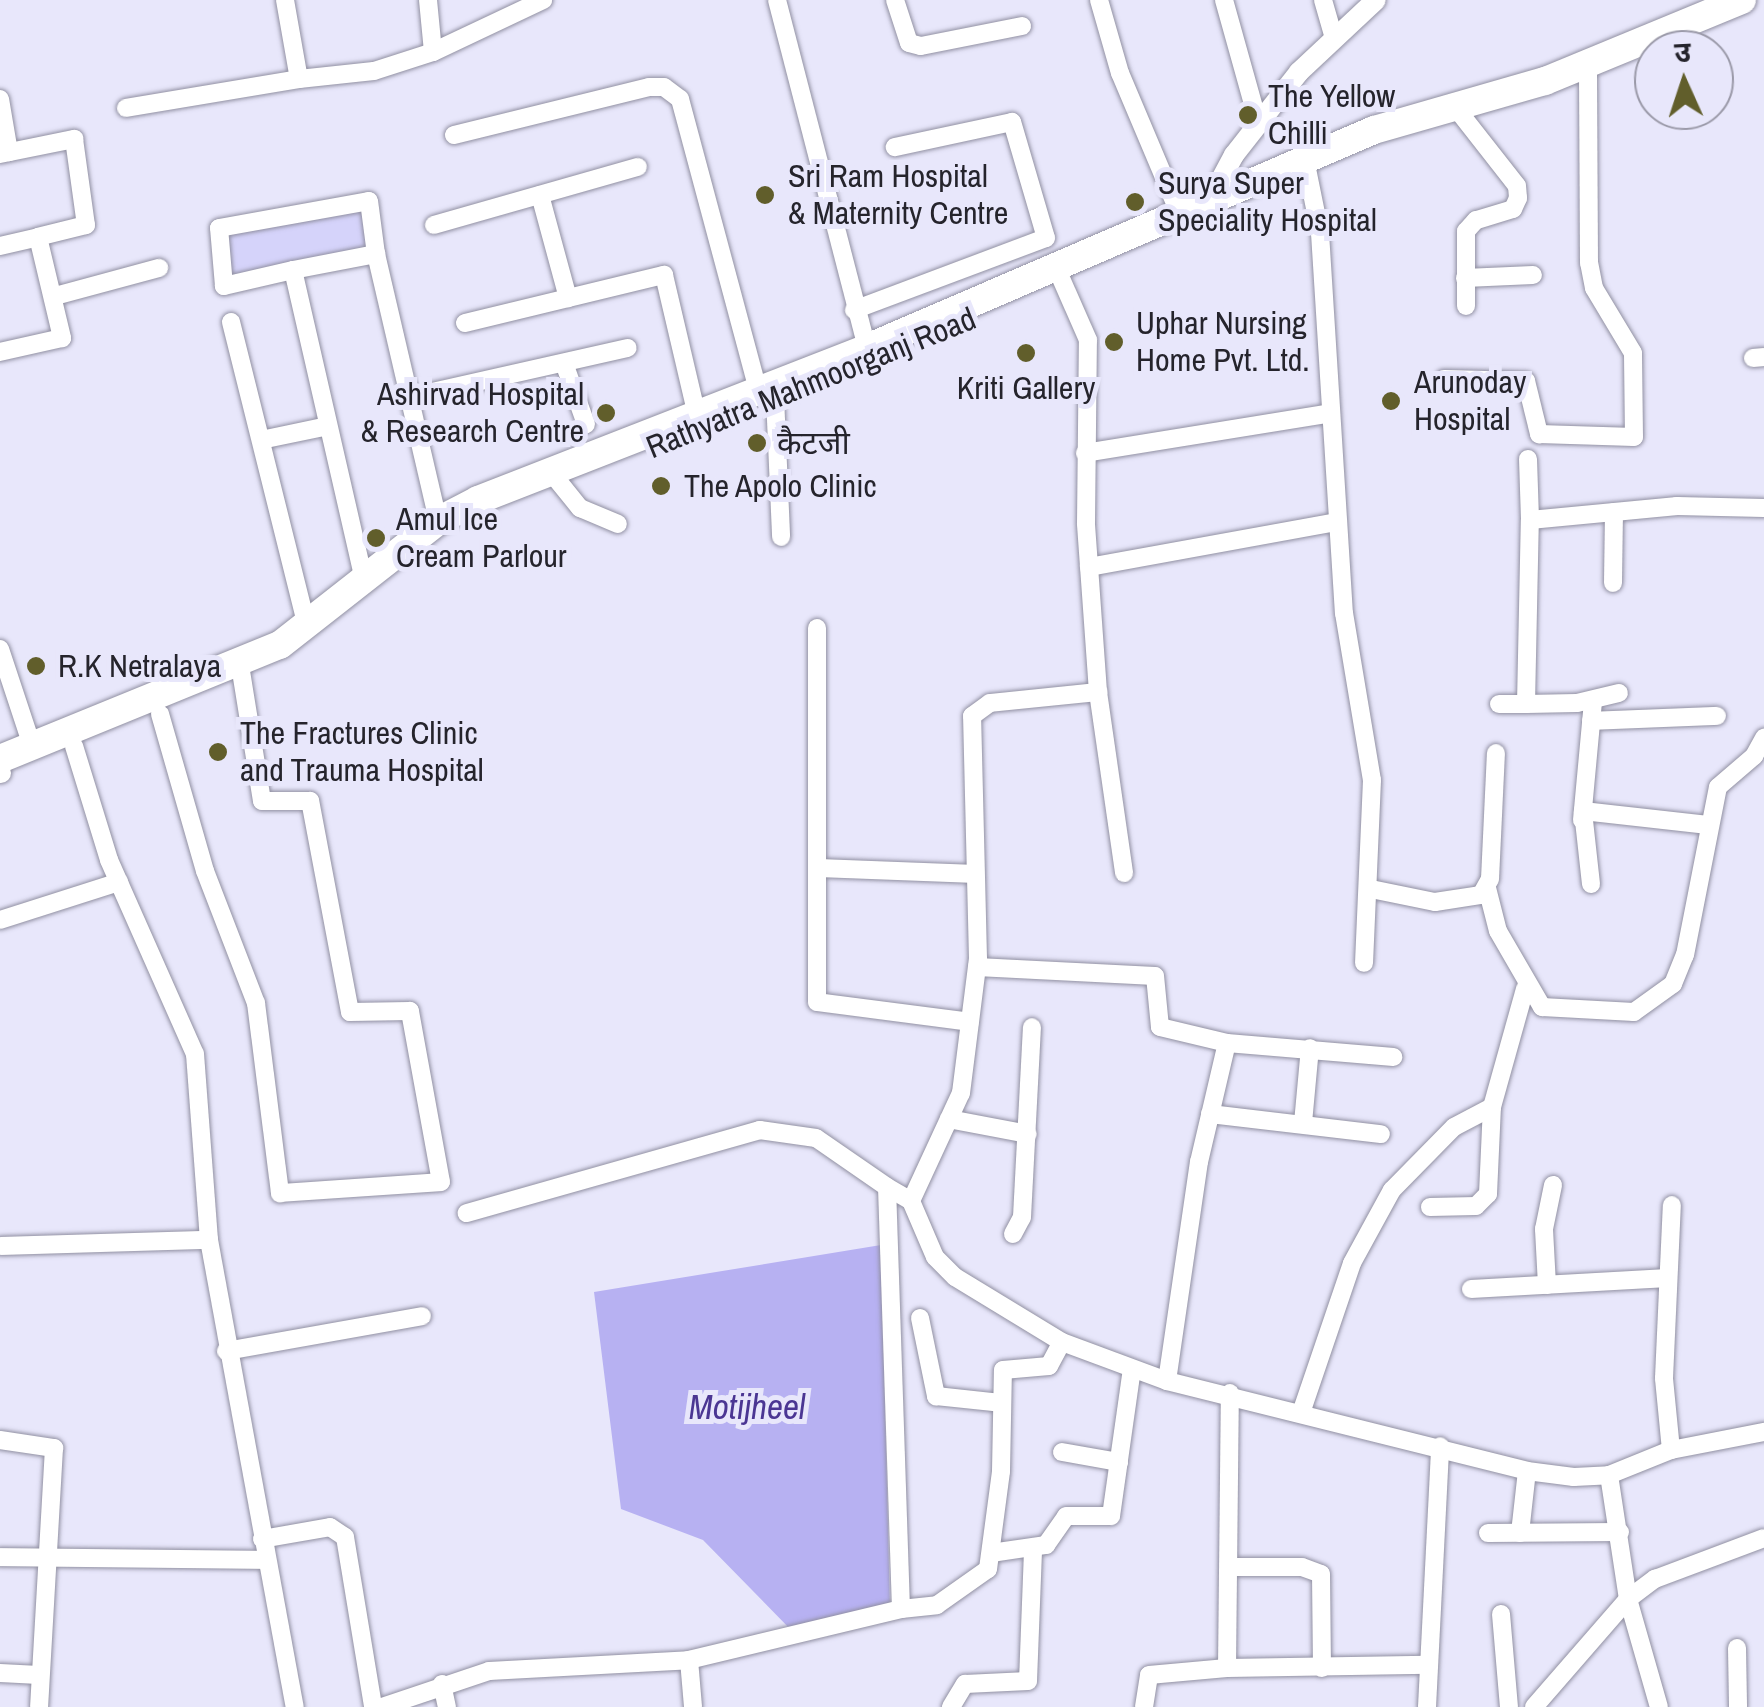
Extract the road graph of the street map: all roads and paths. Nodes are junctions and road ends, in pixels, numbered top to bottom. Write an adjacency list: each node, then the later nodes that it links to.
1 (285, 0): 18 (street)
2 (428, 0): 15 (street)
3 (543, 0): 15 (street)
4 (777, 0): 43 (street)
5 (896, 0): 12 (street)
6 (1099, 0): 30 (street)
7 (1224, 0): 22 (street)
8 (1323, 0): 14 (street)
9 (1376, 0): 14 (street)
10 (1742, 0): 17 (main road, Rathyatra Mahmoorganj Road)
11 (1764, 4): 13 (main road)
12 (1022, 26)
13 (1706, 30)
14 (1333, 35): 22 (street)
15 (433, 52): 18 (street)
16 (1634, 59): 17 (main road, Rathyatra Mahmoorganj Road)
17 (1588, 74): 21 (main road, Rathyatra Mahmoorganj Road); 50 (street)
18 (298, 80): 20 (street)
19 (0, 99): 25 (street)
20 (126, 108)
21 (1456, 108): 27 (main road, Rathyatra Mahmoorganj Road); 39 (street)
22 (1259, 125): 29 (street)
23 (454, 135): 51 (street)
24 (895, 147): 43 (street)
25 (5, 153): 32 (street)
26 (638, 167): 28 (street)
27 (1306, 167): 29 (main road, Rathyatra Mahmoorganj Road); 54 (street)
28 (540, 195): 31 (street); 41 (street)
29 (1213, 205): 30 (main road); 37 (main road, Rathyatra Mahmoorganj Road)
30 (1178, 210): 37 (main road)
31 (434, 225)
32 (38, 237): 33 (street); 40 (street)
33 (0, 246)
34 (376, 254): 36 (street); 36 (street); 52 (street)
35 (159, 268): 40 (street)
36 (293, 270): 56 (street)
37 (1058, 272): 47 (main road); 51 (main road, Rathyatra Mahmoorganj Road); 58 (street)
38 (1532, 275): 39 (street)
39 (1465, 278): 42 (street)
40 (54, 296): 48 (street)
41 (568, 298): 45 (street); 53 (street)
42 (1466, 306)
43 (854, 310): 47 (street)
44 (231, 322): 57 (street)
45 (465, 323)
46 (628, 348): 49 (street)
47 (866, 348): 51 (main road)
48 (0, 352)
49 (564, 362): 52 (street); 55 (street)
50 (1444, 379)
51 (766, 392): 53 (main road); 60 (main road, Rathyatra Mahmoorganj Road); 67 (street)
52 (410, 397): 64 (street)
53 (696, 412): 60 (main road)
54 (1331, 414): 58 (street); 65 (street)
55 (586, 424)
56 (328, 426): 57 (street); 69 (street)
57 (261, 440): 71 (street)
58 (1085, 453): 68 (street)
59 (1528, 460): 63 (street)
60 (554, 476): 64 (main road); 66 (street); 74 (main road, Rathyatra Mahmoorganj Road)
61 (1764, 508): 62 (street)
62 (1614, 512): 63 (street); 70 (street)
63 (1530, 520): 79 (street)
64 (438, 521): 69 (main road)
65 (1336, 522): 68 (street); 98 (street)
66 (618, 524)
67 (781, 537)
68 (1089, 567): 75 (street)
69 (364, 580): 71 (main road)
70 (1613, 584)
71 (306, 627): 74 (main road)
72 (817, 628): 92 (street)
73 (0, 649): 84 (street)
74 (242, 674): 80 (main road, Rathyatra Mahmoorganj Road); 80 (street); 84 (main road)
75 (1098, 692): 93 (street); 94 (street)
76 (1619, 693): 77 (street)
77 (1592, 701): 79 (street); 82 (street)
78 (1499, 704): 79 (street)
79 (1526, 704)
80 (160, 714): 85 (main road, Rathyatra Mahmoorganj Road)
81 (1716, 716): 82 (street)
82 (1591, 721): 89 (street)
83 (1764, 738): 90 (street)
84 (32, 746): 87 (main road)
85 (74, 746): 88 (main road, Rathyatra Mahmoorganj Road); 95 (street)
86 (1496, 753): 97 (street)
87 (0, 759)
88 (0, 773)
89 (1583, 811): 90 (street); 91 (street); 96 (street)
90 (1708, 825): 102 (street)
91 (1579, 856)
92 (821, 868): 94 (street); 103 (street)
93 (1124, 872)
94 (974, 874): 101 (street)
95 (120, 882): 99 (street); 121 (street)
96 (1591, 884)
97 (1487, 888): 98 (street); 102 (street)
98 (1371, 889): 100 (street)
99 (0, 920)
100 (1364, 963)
101 (978, 967): 103 (street); 105 (street)
102 (1525, 989): 108 (street)
103 (970, 1022): 110 (street)
104 (1032, 1027): 112 (street)
105 (1227, 1044): 106 (street); 109 (street)
106 (1310, 1048): 107 (street); 111 (street)
107 (1393, 1057)
108 (1492, 1107): 118 (street); 135 (street)
109 (1210, 1114): 111 (street); 132 (street)
110 (949, 1118): 112 (street); 116 (street)
111 (1303, 1122): 113 (street)
112 (1028, 1134): 120 (street)
113 (1381, 1134)
114 (1553, 1185): 125 (street)
115 (886, 1186): 116 (street); 119 (street); 156 (street)
116 (911, 1201): 129 (street)
117 (1672, 1205): 124 (street)
118 (1430, 1207)
119 (466, 1213)
120 (1013, 1234)
121 (209, 1240): 122 (street); 130 (street)
122 (0, 1246): 123 (street)
123 (0, 1254)
124 (1668, 1278): 125 (street); 139 (street)
125 (1547, 1284): 126 (street)
126 (1470, 1289)
127 (422, 1316): 130 (street)
128 (920, 1318): 134 (street)
129 (1062, 1342): 131 (street); 134 (street)
130 (226, 1351): 148 (street)
131 (1132, 1370): 132 (street); 141 (street)
132 (1167, 1381): 133 (street)
133 (1230, 1393): 135 (street); 154 (street)
134 (1002, 1403): 150 (street)
135 (1301, 1413): 138 (street)
136 (1764, 1432): 139 (street)
137 (0, 1440): 152 (street)
138 (1440, 1446): 142 (street); 160 (street)
139 (1671, 1450): 143 (street)
140 (1062, 1452): 141 (street)
141 (1119, 1462): 149 (street)
142 (1526, 1471): 143 (street); 145 (street)
143 (1609, 1475): 144 (street)
144 (1620, 1532): 145 (street); 155 (street)
145 (1520, 1533): 146 (street)
146 (1488, 1534)
147 (1764, 1538): 155 (street)
148 (262, 1540): 153 (street); 168 (street)
149 (1033, 1548): 150 (street); 172 (street)
150 (991, 1553): 156 (street)
151 (0, 1557): 152 (street)
152 (43, 1560): 153 (street); 164 (street)
153 (266, 1560): 167 (street)
154 (1231, 1567): 161 (street); 162 (street)
155 (1628, 1599): 176 (street); 177 (street)
156 (901, 1609): 159 (street)
157 (1501, 1614): 175 (street)
158 (1737, 1648): 178 (street)
159 (688, 1660): 165 (street); 171 (street)
160 (1428, 1664): 162 (street); 174 (street)
161 (1228, 1668): 162 (street); 173 (street)
162 (1322, 1668)
163 (0, 1673): 164 (street)
164 (39, 1676): 166 (street)
165 (442, 1684): 169 (street); 170 (street)
166 (39, 1707)
167 (295, 1707)
168 (373, 1707)
169 (382, 1707)
170 (447, 1707)
171 (693, 1707)
172 (950, 1707)
173 (1144, 1707)
174 (1427, 1707)
175 (1510, 1707)
176 (1534, 1707)
177 (1659, 1707)
178 (1738, 1707)

